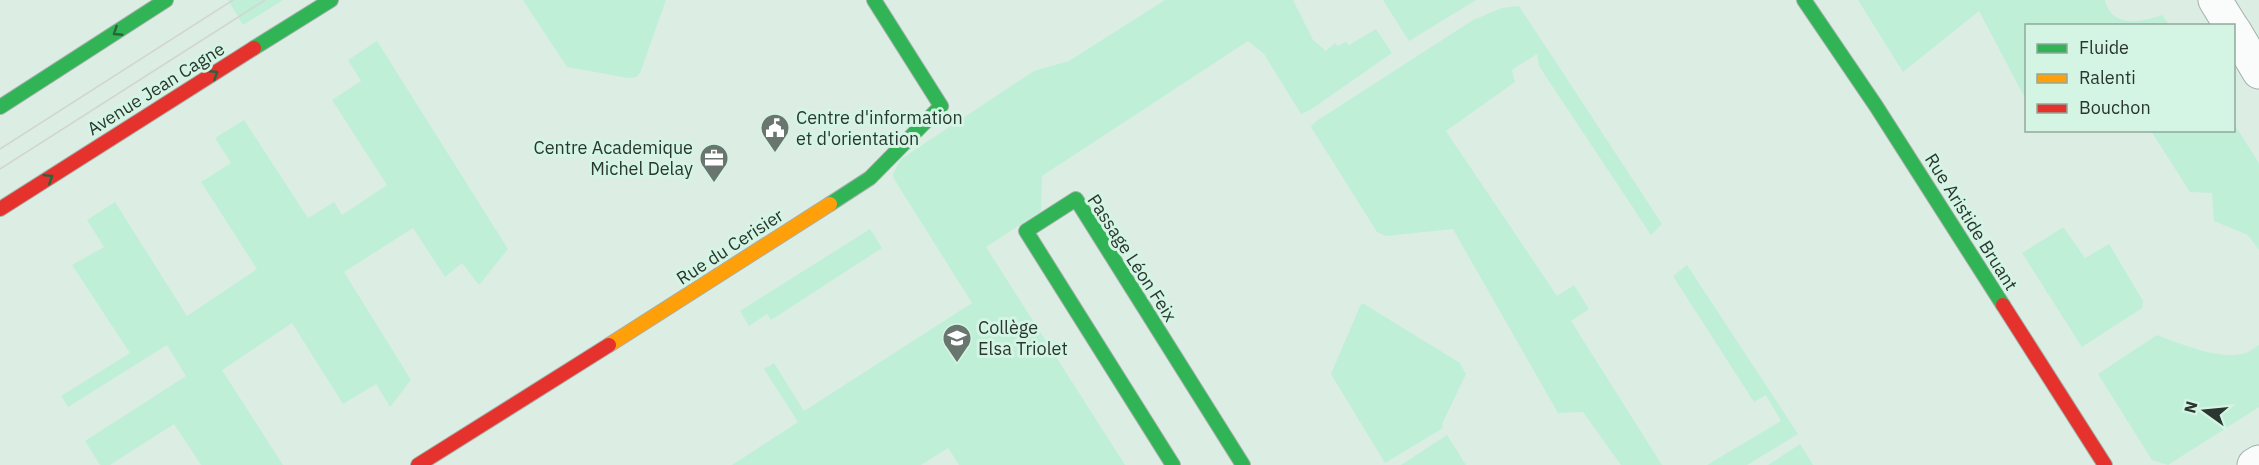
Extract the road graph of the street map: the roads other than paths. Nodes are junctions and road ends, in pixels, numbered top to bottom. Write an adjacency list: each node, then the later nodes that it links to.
1 (166, 0): 9 (street, one-way to 9)
2 (331, 0): 10 (street, Avenue Jean Cagne, one-way to 2)
3 (874, 0): 12 (street, Rue du Cerisier)
4 (1804, 0): 15 (street, Rue Aristide Bruant)
5 (2215, 0): 6 (street)
6 (2229, 24)
7 (2235, 32): 8 (street)
8 (2259, 72)
9 (0, 107)
10 (0, 209)
11 (2259, 462): 16 (street)
12 (418, 465)
13 (1173, 465): 14 (street, Passage Léon Feix)
14 (1243, 465)
15 (2104, 465)
16 (2254, 465)

